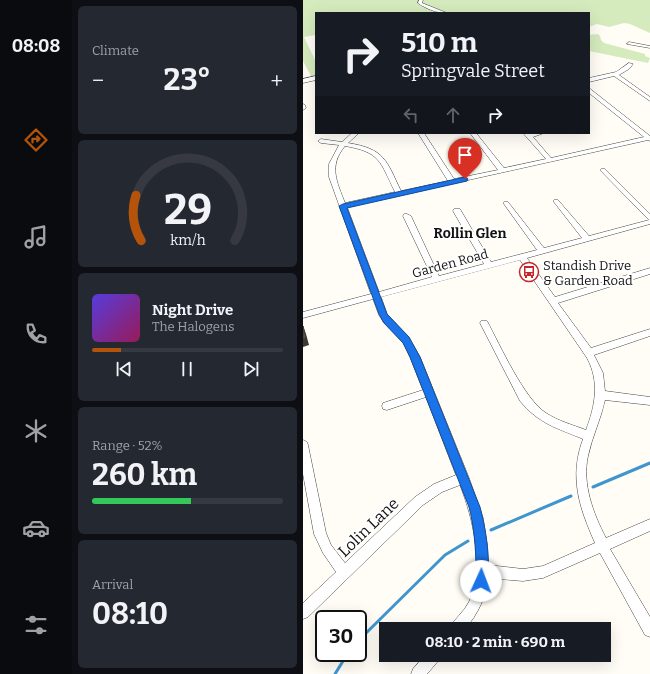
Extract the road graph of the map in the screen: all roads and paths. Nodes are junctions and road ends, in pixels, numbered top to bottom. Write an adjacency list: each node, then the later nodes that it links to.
1 (421, 0): 2 (street)
2 (442, 12)
3 (629, 43): 4 (street)
4 (650, 47)
5 (631, 64): 6 (street)
6 (616, 75): 8 (street); 11 (street)
7 (315, 78): 9 (street)
8 (590, 80)
9 (303, 81)
10 (590, 91): 16 (street)
11 (650, 99)
12 (354, 134): 18 (street)
13 (422, 134): 22 (street)
14 (474, 134): 21 (street)
15 (527, 134): 19 (street)
16 (650, 138): 19 (street)
17 (321, 141): 18 (street)
18 (343, 145): 23 (street); 26 (street)
19 (550, 160): 21 (street)
20 (603, 170): 29 (street)
21 (503, 171): 22 (street)
22 (452, 182): 23 (street)
23 (399, 194): 26 (street)
24 (556, 201): 31 (street)
25 (506, 203): 32 (street)
26 (343, 206): 37 (street)
27 (457, 211): 34 (street)
28 (407, 216): 36 (street)
29 (650, 218)
30 (650, 222): 31 (street, Garden Road)
31 (587, 239): 32 (street, Garden Road)
32 (542, 251): 33 (street, Garden Road)
33 (522, 257): 34 (street, Garden Road); 38 (street)
34 (489, 266): 36 (street, Garden Road)
35 (650, 271): 38 (street)
36 (437, 279): 37 (street, Garden Road)
37 (376, 296): 39 (street, Garden Road); 43 (street)
38 (553, 301): 42 (street)
39 (303, 315)
40 (484, 323): 47 (street)
41 (650, 332): 42 (street)
42 (588, 353): 44 (street)
43 (429, 392): 46 (street); 49 (street)
44 (601, 395): 45 (street); 47 (street)
45 (650, 401)
46 (387, 406)
47 (588, 436): 51 (street)
48 (303, 445): 53 (street)
49 (463, 478): 52 (street); 53 (street, Lolin Lane)
50 (650, 525): 51 (street)
51 (603, 546): 52 (street); 56 (street)
52 (483, 571): 55 (street)
53 (344, 572): 54 (street, Lolin Lane)
54 (303, 612)
55 (461, 622)
56 (650, 630)
57 (428, 662): 58 (street)
58 (418, 674)

